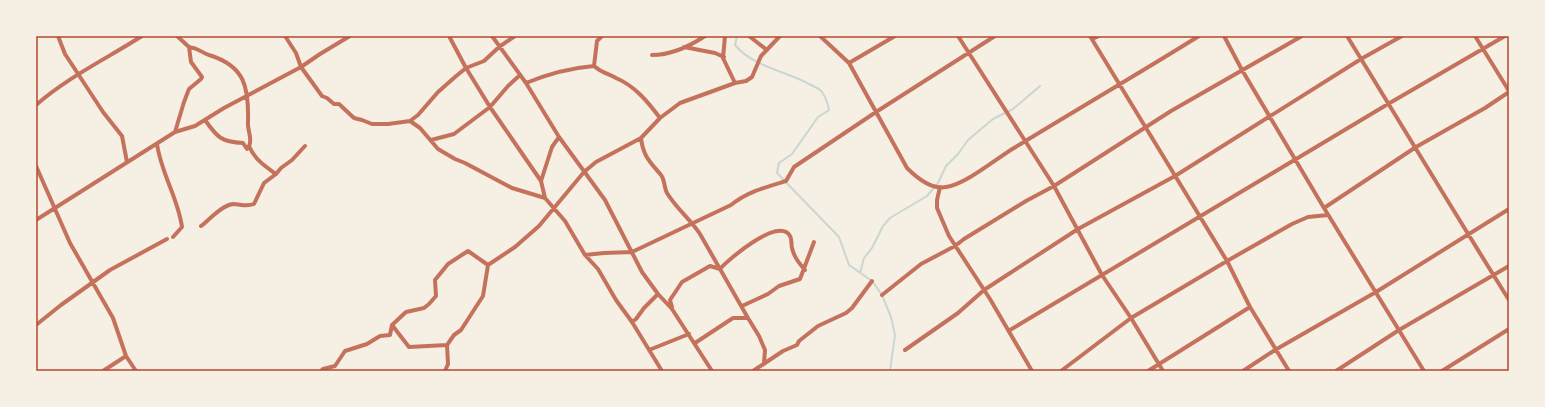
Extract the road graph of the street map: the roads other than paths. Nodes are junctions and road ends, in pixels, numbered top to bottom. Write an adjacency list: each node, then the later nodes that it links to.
1 (58, 36): 41 (street)
2 (142, 36): 41 (street)
3 (177, 36): 27 (street)
4 (285, 36): 38 (street)
5 (350, 36): 38 (street)
6 (449, 36): 39 (street)
7 (492, 36): 28 (street)
8 (515, 36): 28 (street)
9 (602, 36): 37 (street)
10 (705, 36): 29 (street)
11 (725, 36): 34 (street)
12 (749, 36): 31 (street)
13 (780, 36): 31 (street)
14 (820, 36): 36 (street)
15 (895, 36): 36 (street)
16 (958, 36): 32 (street)
17 (995, 36): 32 (street)
18 (1099, 36): 26 (street)
19 (1199, 36): 45 (street)
20 (1224, 36): 40 (street)
21 (1302, 36): 40 (street)
22 (1347, 36): 35 (street)
23 (1402, 36): 35 (street)
24 (1475, 36): 30 (street)
25 (1505, 36): 30 (street)
26 (1091, 38): 45 (street)
27 (189, 47): 47 (street); 57 (street)
28 (499, 47): 39 (street); 42 (street)
29 (684, 47): 33 (street); 34 (street)
30 (1483, 49): 46 (street); 48 (street)
31 (767, 50): 44 (street)
32 (969, 52): 51 (street); 61 (street)
33 (652, 55)
34 (724, 57): 44 (street)
35 (1362, 59): 48 (street); 52 (street)
36 (849, 63): 51 (street)
37 (594, 66): 43 (street); 53 (street)
38 (301, 68): 47 (street); 55 (street)
39 (466, 68): 50 (street); 55 (street)
40 (1242, 70): 52 (street); 56 (street)
41 (78, 73): 49 (street); 67 (street)
42 (520, 75): 43 (street); 50 (street)
43 (526, 83): 58 (street)
44 (735, 83): 53 (street)
45 (1120, 85): 56 (street); 61 (street)
46 (1509, 91): 64 (street)
47 (248, 95): 54 (street); 70 (street)
48 (1388, 104): 64 (street); 66 (street)
49 (36, 105)
50 (490, 108): 60 (street); 72 (street)
51 (876, 112): 74 (street); 83 (street)
52 (1270, 117): 66 (street); 71 (street)
53 (660, 118): 59 (street)
54 (205, 120): 57 (street); 65 (street)
55 (410, 121): 60 (street)
56 (1146, 128): 71 (street); 73 (street)
57 (175, 132): 62 (street)
58 (559, 137): 69 (street); 72 (street)
59 (641, 138): 69 (street); 83 (street)
60 (431, 140): 75 (street)
61 (1025, 141): 73 (street); 74 (street)
62 (157, 144): 67 (street); 87 (street)
63 (305, 146): 70 (street)
64 (1416, 147): 78 (street); 86 (street)
65 (247, 149)
66 (1296, 160): 78 (street); 81 (street)
67 (127, 162): 76 (street)
68 (36, 168): 76 (street)
69 (584, 172): 77 (street); 91 (street)
70 (276, 174): 84 (street)
71 (1175, 176): 81 (street); 85 (street)
72 (541, 181): 75 (street)
73 (1054, 186): 85 (street); 90 (street)
74 (940, 187): 90 (street)
75 (545, 198): 77 (street)
76 (54, 208): 82 (street); 101 (street)
77 (553, 208): 92 (street); 94 (street)
78 (1324, 208): 80 (street)
79 (1509, 209): 86 (street)
80 (1328, 215): 93 (street); 103 (street)
81 (1200, 216): 93 (street); 98 (street)
82 (36, 220)
83 (693, 223): 91 (street); 96 (street)
84 (201, 226)
85 (1078, 229): 98 (street); 102 (street)
86 (1469, 234): 99 (street); 103 (street)
87 (173, 237)
88 (167, 239): 101 (street)
89 (814, 242): 97 (street)
90 (955, 246): 102 (street); 105 (street)
91 (632, 252): 92 (street); 104 (street)
92 (585, 255): 112 (street)
93 (1227, 261): 108 (street); 111 (street)
94 (488, 265): 114 (street); 120 (street)
95 (1509, 266): 99 (street)
96 (720, 269): 97 (street); 107 (street); 109 (street)
97 (804, 270): 107 (street)
98 (1102, 275): 111 (street); 116 (street)
99 (1494, 275): 106 (street); 117 (street)
100 (872, 281): 125 (street)
101 (92, 282): 113 (street); 124 (street)
102 (984, 290): 116 (street); 122 (street)
103 (1376, 292): 117 (street); 123 (street)
104 (658, 294): 109 (street); 112 (street)
105 (882, 295)
106 (1509, 300)
107 (742, 306): 110 (street)
108 (1250, 307): 123 (street); 126 (street)
109 (672, 309): 118 (street)
110 (748, 318): 119 (street); 125 (street)
111 (1131, 318): 126 (street); 135 (street)
112 (632, 322): 121 (street)
113 (36, 325)
114 (392, 325): 120 (street); 129 (street)
115 (1509, 329): 142 (street)
116 (1010, 330): 134 (street)
117 (1399, 330): 140 (street); 141 (street)
118 (690, 334): 119 (street); 121 (street)
119 (695, 343): 132 (street)
120 (447, 345): 130 (street)
121 (649, 350): 131 (street)
122 (905, 350)
123 (1275, 350): 138 (street); 139 (street)
124 (126, 356): 127 (street); 128 (street)
125 (764, 363): 133 (street)
126 (1159, 365): 136 (street); 137 (street)
127 (103, 371)
128 (136, 371)
129 (321, 371)
130 (445, 371)
131 (662, 371)
132 (712, 371)
133 (753, 371)
134 (1032, 371)
135 (1061, 371)
136 (1148, 371)
137 (1163, 371)
138 (1243, 371)
139 (1289, 371)
140 (1336, 371)
141 (1424, 371)
142 (1442, 371)

